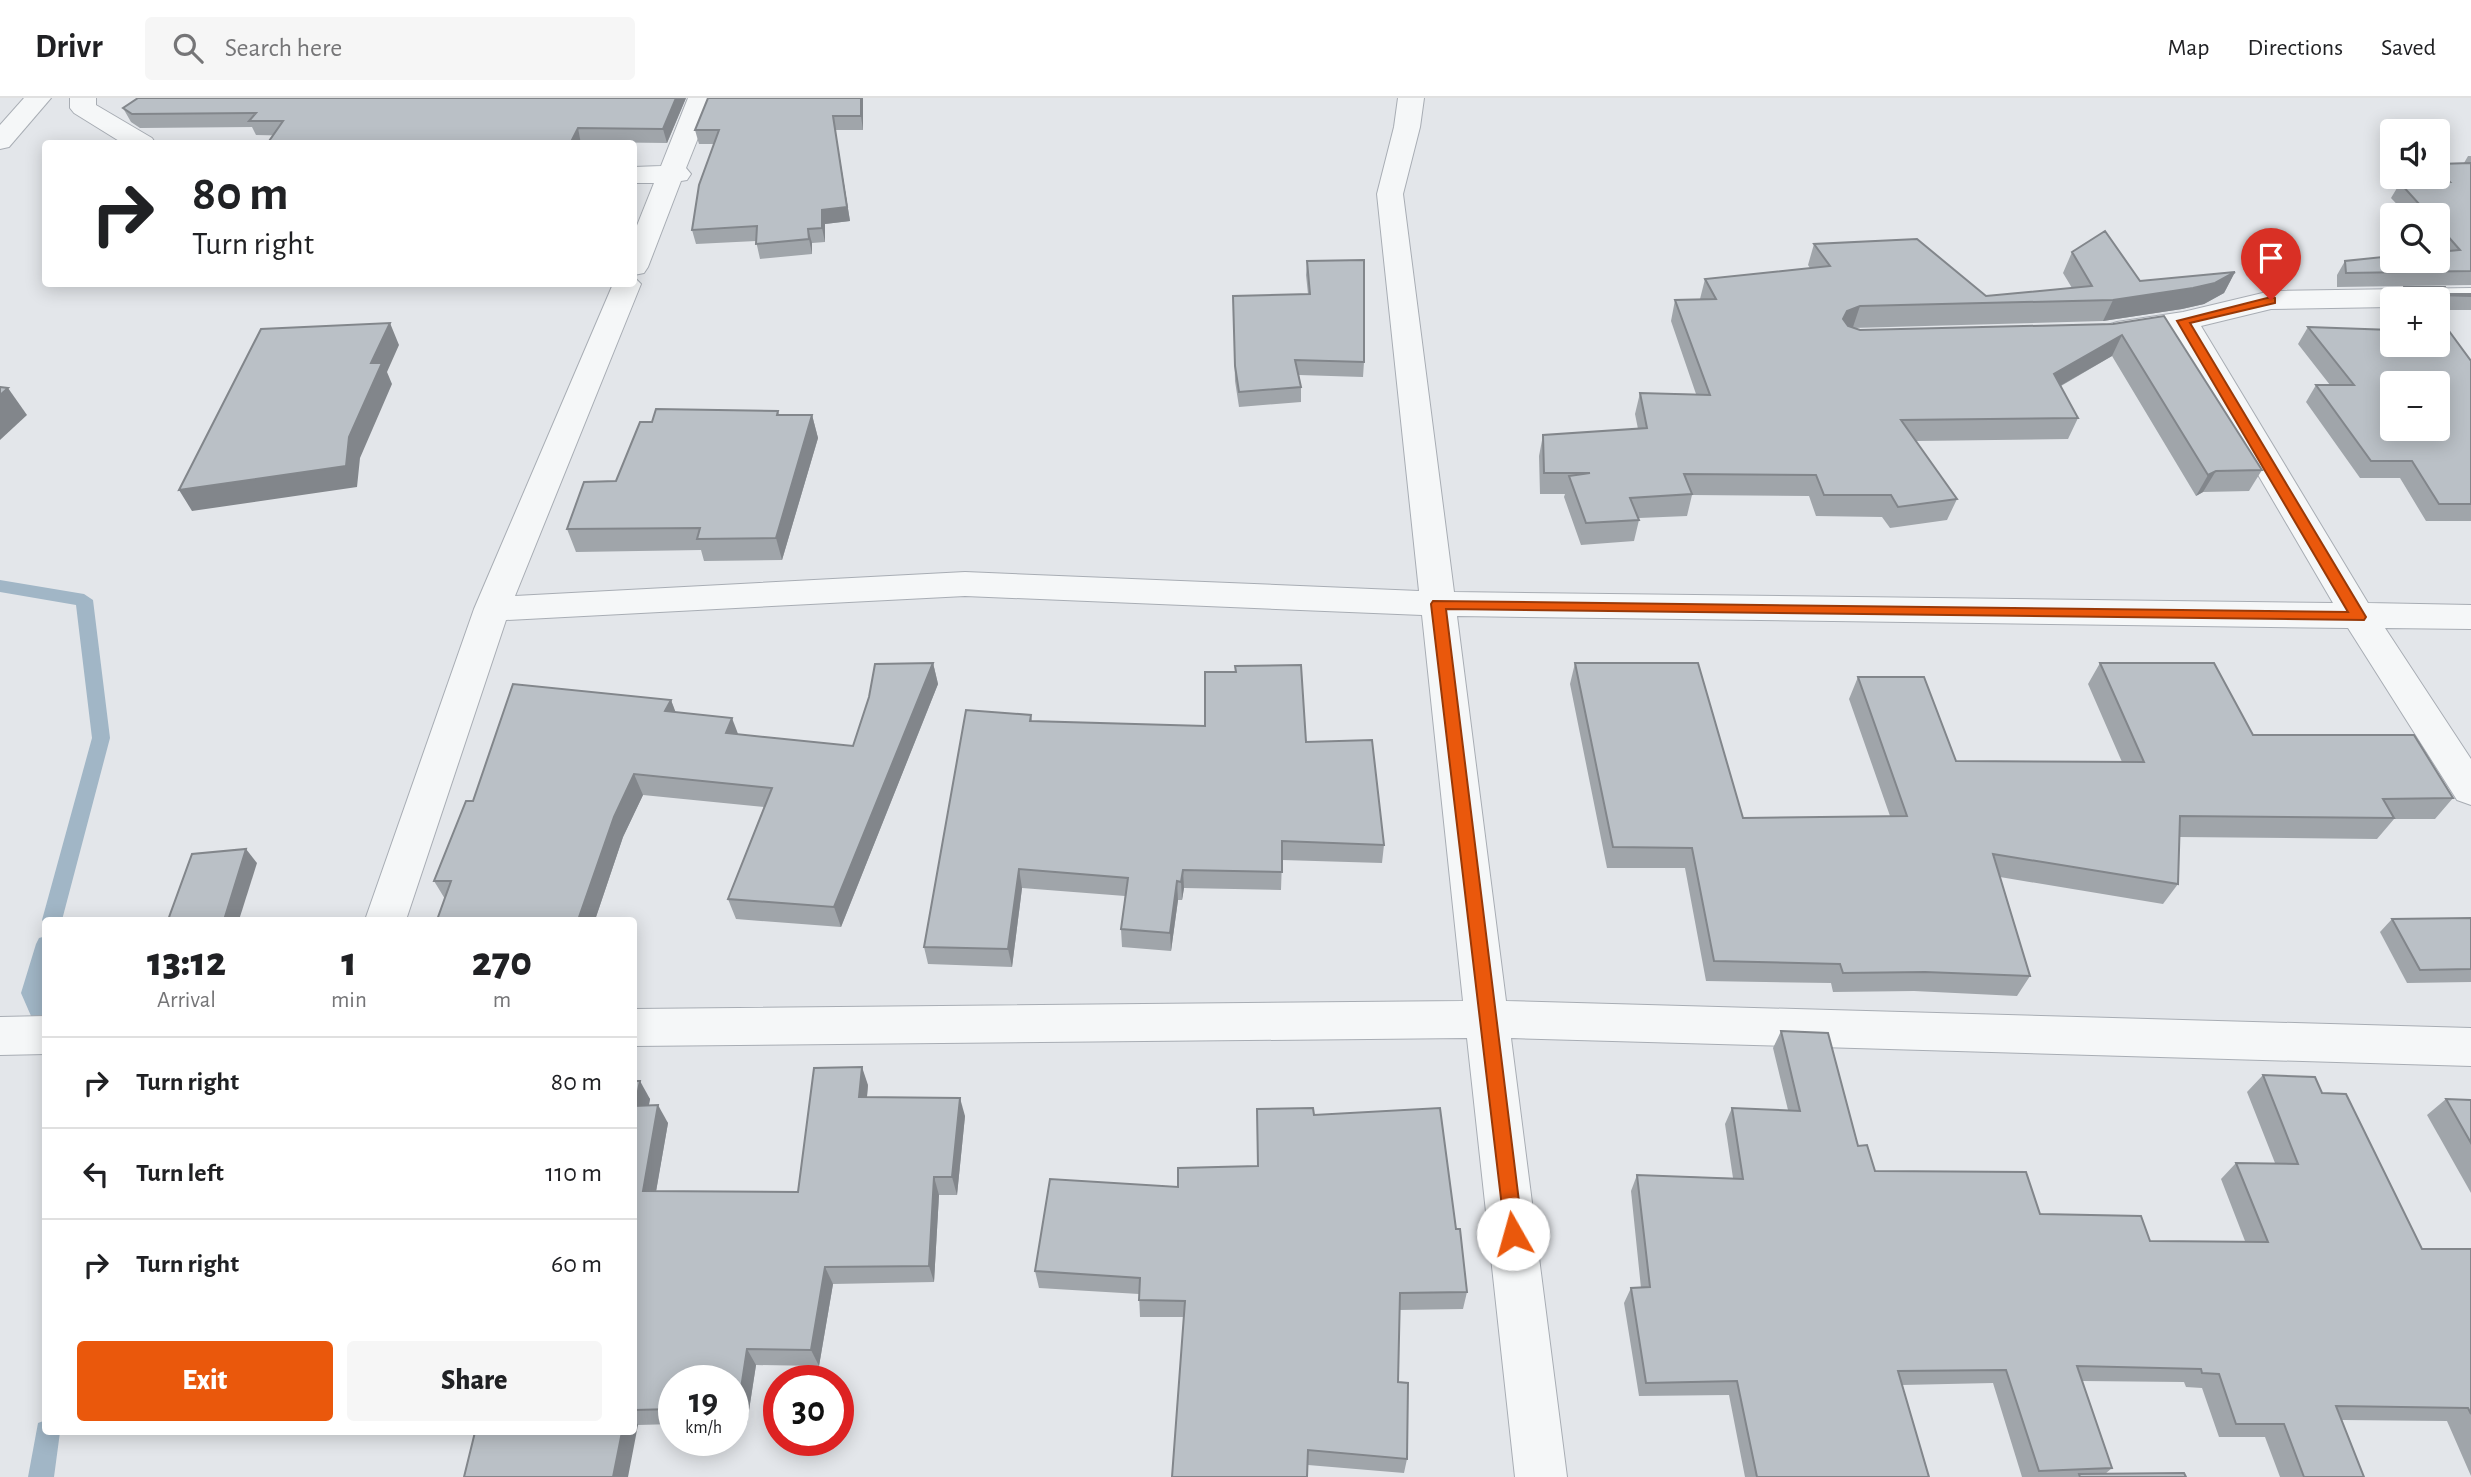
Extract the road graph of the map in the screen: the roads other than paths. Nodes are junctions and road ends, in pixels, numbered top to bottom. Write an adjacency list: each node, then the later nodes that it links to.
1 (38, 98): 6 (street)
2 (83, 98): 5 (street)
3 (701, 98): 7 (street)
4 (1411, 98): 14 (street)
5 (136, 140)
6 (0, 141)
7 (675, 174): 8 (street); 9 (street)
8 (637, 175)
9 (637, 260)
10 (626, 287): 15 (street)
11 (2471, 296): 12 (street)
12 (2183, 321): 13 (street); 16 (street)
13 (2090, 334)
14 (1438, 604): 15 (street); 16 (street); 20 (street)
15 (492, 609): 19 (street)
16 (2359, 617): 17 (street); 18 (street)
17 (2471, 617)
18 (2471, 790)
19 (386, 917)
20 (1488, 1019): 21 (street); 24 (street); 25 (street)
21 (637, 1028)
22 (42, 1035): 23 (street)
23 (0, 1036)
24 (2471, 1047)
25 (1541, 1477)

